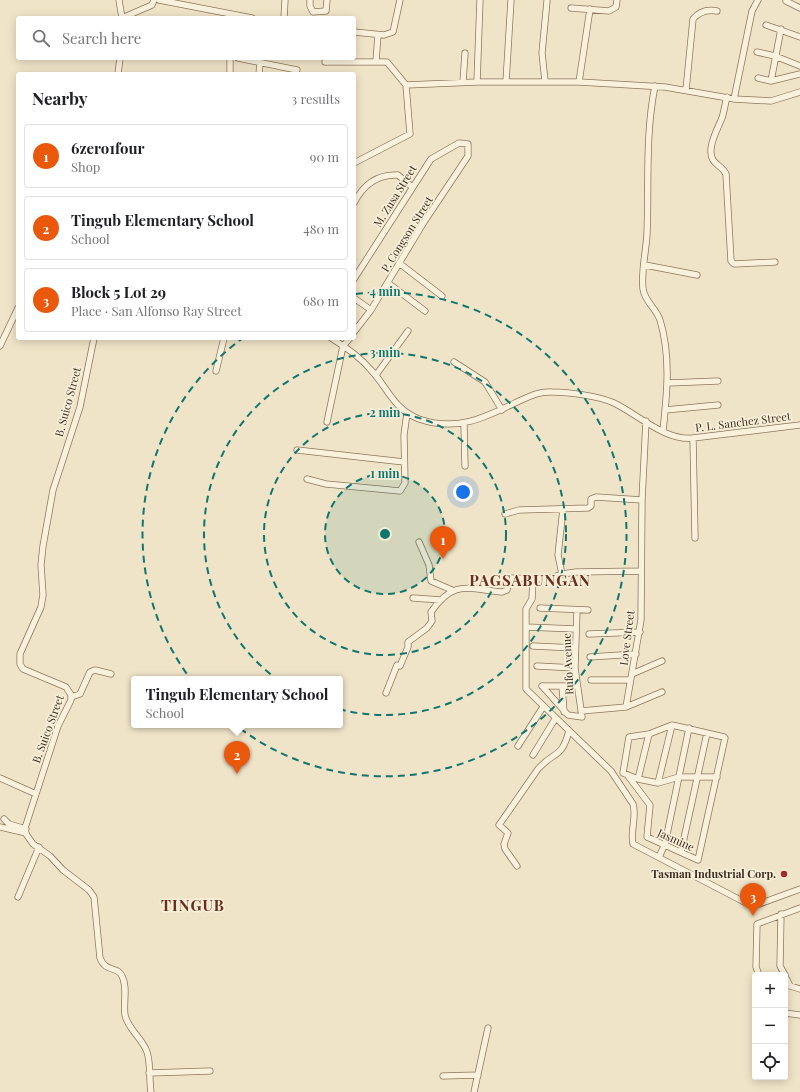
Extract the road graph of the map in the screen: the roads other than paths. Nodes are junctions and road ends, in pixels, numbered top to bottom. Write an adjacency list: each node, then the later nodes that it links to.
1 (119, 0): 19 (street)
2 (154, 0): 20 (street)
3 (159, 0): 21 (street)
4 (284, 0): 22 (street)
5 (310, 0): 6 (street)
6 (327, 0)
7 (400, 0): 26 (street)
8 (480, 0): 47 (street)
9 (511, 0): 48 (street)
10 (547, 0): 44 (street)
11 (617, 0): 17 (street)
12 (758, 0): 55 (street)
13 (786, 1): 14 (street)
14 (794, 2): 16 (street)
15 (571, 8): 17 (street)
16 (800, 8)
17 (590, 9): 49 (street)
18 (717, 11): 52 (street)
19 (122, 16)
20 (127, 16)
21 (232, 16)
22 (284, 16)
23 (766, 25): 24 (street)
24 (781, 29): 27 (street); 30 (street)
25 (356, 32): 26 (street)
26 (378, 35): 34 (street)
27 (800, 37)
28 (757, 52): 30 (street)
29 (465, 53): 46 (street)
30 (776, 56): 37 (street); 45 (street)
31 (120, 60): 39 (street)
32 (230, 60): 40 (street)
33 (247, 60): 36 (street)
34 (376, 61): 35 (street); 50 (street)
35 (325, 62)
36 (260, 63): 38 (street); 41 (street)
37 (800, 66)
38 (297, 70)
39 (118, 72)
40 (230, 72)
41 (259, 72)
42 (800, 74): 45 (street)
43 (758, 78): 45 (street)
44 (545, 81): 48 (street); 49 (street)
45 (771, 81)
46 (463, 82): 47 (street); 50 (street)
47 (477, 82): 48 (street)
48 (506, 82)
49 (579, 82): 51 (street)
50 (406, 85): 57 (street)
51 (655, 86): 52 (street); 62 (street)
52 (686, 90): 54 (street)
53 (800, 92): 55 (street)
54 (727, 97): 55 (street); 60 (street)
55 (734, 99)
56 (468, 144): 58 (street, M. Zusa Street); 61 (street, P. Congson Street)
57 (356, 162)
58 (412, 187): 59 (street); 64 (street, M. Zusa Street)
59 (356, 199)
60 (774, 262)
61 (398, 263): 65 (street, P. Congson Street); 66 (street)
62 (645, 265): 63 (street); 83 (street)
63 (697, 275)
64 (356, 276)
65 (388, 283): 68 (street, P. Congson Street); 69 (street)
66 (442, 296)
67 (356, 299): 68 (street)
68 (371, 310): 71 (street, P. Congson Street)
69 (425, 312)
70 (15, 322): 77 (street)
71 (356, 329)
72 (408, 331): 81 (street)
73 (94, 340): 130 (street, B. Suico Street)
74 (224, 340): 80 (street)
75 (334, 340): 78 (street, P. L. Sanchez Street)
76 (348, 340): 78 (street)
77 (0, 346)
78 (343, 346): 81 (street, P. L. Sanchez Street); 89 (street)
79 (454, 362): 85 (street)
80 (216, 370)
81 (376, 375): 87 (street, P. L. Sanchez Street)
82 (718, 381): 83 (street)
83 (668, 383): 86 (street)
84 (718, 405): 86 (street)
85 (502, 410): 88 (street, P. L. Sanchez Street); 90 (street, P. L. Sanchez Street)
86 (665, 410): 92 (street)
87 (407, 413): 90 (street, P. L. Sanchez Street); 95 (street)
88 (646, 421): 92 (street, P. L. Sanchez Street); 98 (street, Love Street)
89 (327, 422)
90 (464, 424): 96 (street)
91 (800, 425): 93 (street, P. L. Sanchez Street)
92 (663, 431): 93 (street, P. L. Sanchez Street)
93 (693, 438): 101 (street)
94 (297, 450): 95 (street)
95 (404, 462): 97 (street)
96 (465, 466)
97 (307, 479)
98 (642, 500): 99 (street); 103 (street, Love Street)
99 (563, 509): 100 (street); 104 (street)
100 (505, 514)
101 (695, 538)
102 (419, 542): 106 (street)
103 (641, 572): 104 (street); 114 (street, Love Street)
104 (562, 574): 105 (street)
105 (533, 579): 106 (street); 112 (street)
106 (452, 590): 108 (street)
107 (413, 598): 108 (street)
108 (441, 600): 129 (street)
109 (540, 608): 110 (street)
110 (577, 610): 111 (street); 113 (street, Rufo Avenue)
111 (588, 610)
112 (526, 627): 113 (street); 131 (street)
113 (576, 629): 117 (street, Rufo Avenue)
114 (640, 632): 115 (street); 118 (street, Love Street)
115 (589, 634)
116 (533, 646): 117 (street)
117 (575, 648): 122 (street, Rufo Avenue)
118 (636, 654): 119 (street); 124 (street, Love Street)
119 (590, 657)
120 (662, 661): 124 (street)
121 (537, 666): 122 (street)
122 (575, 668): 127 (street, Rufo Avenue)
123 (110, 674): 130 (street)
124 (631, 677): 125 (street); 132 (street, Love Street)
125 (591, 680)
126 (562, 686): 127 (street); 133 (street); 133 (street)
127 (577, 686): 134 (street, Rufo Avenue)
128 (662, 692): 132 (street)
129 (386, 693)
130 (71, 697): 150 (street, B. Suico Street)
131 (543, 707): 135 (street); 141 (street)
132 (626, 707): 134 (street)
133 (564, 712): 134 (street)
134 (582, 714)
135 (555, 719): 138 (street); 142 (street)
136 (672, 725): 137 (street); 140 (street); 149 (street)
137 (689, 728): 139 (street); 145 (street)
138 (568, 731): 157 (street); 158 (street)
139 (707, 732): 144 (street); 146 (street)
140 (648, 734): 143 (street); 148 (street)
141 (518, 746)
142 (533, 755)
143 (626, 774): 148 (street); 154 (street, Jasmine)
144 (697, 776): 145 (street); 146 (street); 156 (street)
145 (679, 777): 149 (street); 154 (street)
146 (717, 777): 156 (street, Jasmine)
147 (0, 778): 150 (street)
148 (638, 779): 149 (street)
149 (658, 783)
150 (36, 794): 153 (street, B. Suico Street)
151 (4, 819): 153 (street)
152 (0, 827): 153 (street)
153 (26, 831): 155 (street)
154 (664, 845): 156 (street, Jasmine); 157 (street)
155 (39, 847): 160 (street); 171 (street)
156 (681, 852)
157 (661, 858): 159 (street)
158 (517, 866)
159 (800, 889)
160 (18, 897)
161 (800, 908): 162 (street)
162 (781, 914): 163 (street); 164 (street)
163 (758, 972)
164 (783, 972)
165 (788, 982): 166 (street)
166 (800, 989)
167 (788, 1013): 168 (street)
168 (800, 1015)
169 (488, 1028): 172 (street)
170 (210, 1071): 171 (street)
171 (149, 1073): 174 (street)
172 (478, 1075): 173 (street); 175 (street)
173 (443, 1076)
174 (150, 1092)
175 (474, 1092)

